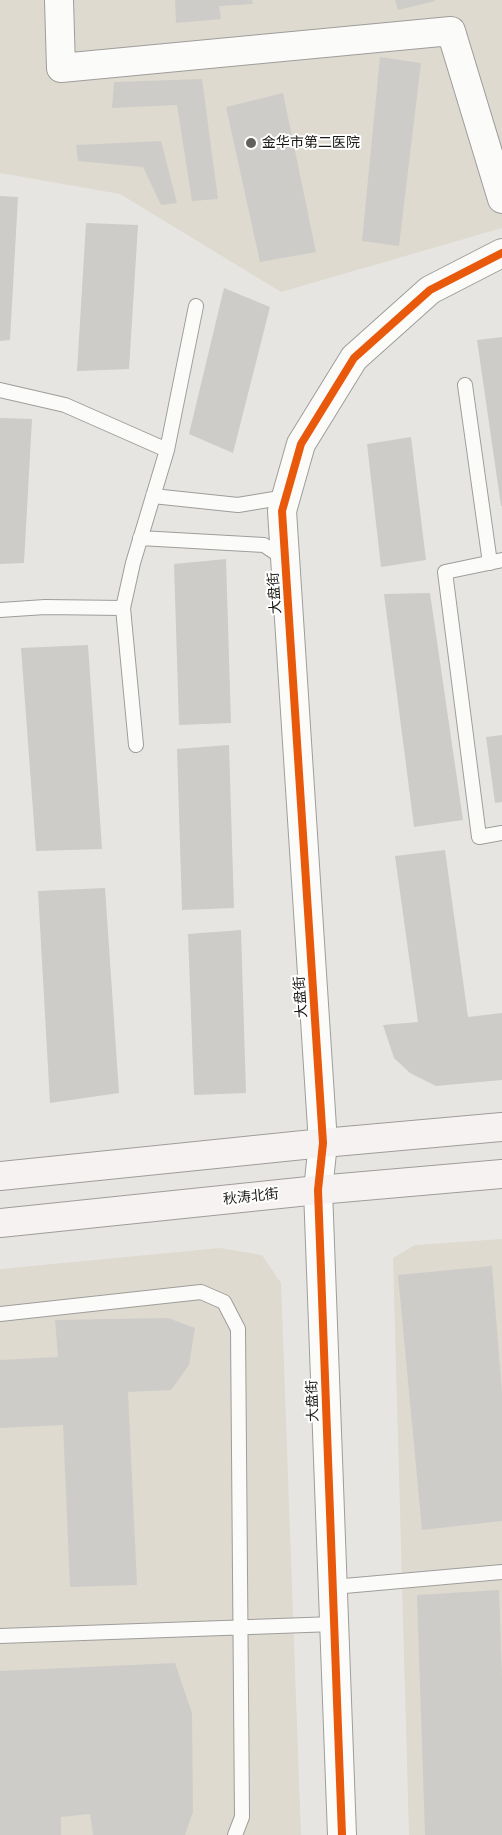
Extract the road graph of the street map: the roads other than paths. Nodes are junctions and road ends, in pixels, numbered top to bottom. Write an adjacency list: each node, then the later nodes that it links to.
1 (59, 0): 2 (street)
2 (502, 199)
3 (502, 253): 9 (street, 大盘街)
4 (196, 306): 7 (lane)
5 (464, 385): 12 (lane)
6 (0, 390): 7 (lane)
7 (167, 450): 8 (lane)
8 (153, 496): 9 (lane); 10 (lane)
9 (286, 497): 11 (street, 大盘街)
10 (140, 538): 11 (lane); 13 (lane)
11 (285, 560): 18 (street, 大盘街)
12 (496, 562): 16 (lane)
13 (123, 608): 14 (lane); 15 (lane)
14 (0, 610)
15 (136, 745)
16 (502, 833)
17 (502, 1127): 18 (main road)
18 (323, 1143): 20 (main road); 21 (street, 大盘街)
19 (502, 1174): 21 (main road, 秋涛北街)
20 (0, 1176)
21 (318, 1190): 22 (main road, 秋涛北街); 25 (street, 大盘街)
22 (0, 1223)
23 (0, 1314): 27 (lane)
24 (502, 1572): 25 (lane)
25 (333, 1587): 26 (street, 大盘街)
26 (334, 1624): 27 (lane); 30 (street, 大盘街)
27 (240, 1627): 28 (lane); 29 (lane)
28 (0, 1636)
29 (235, 1835)
30 (342, 1835)

